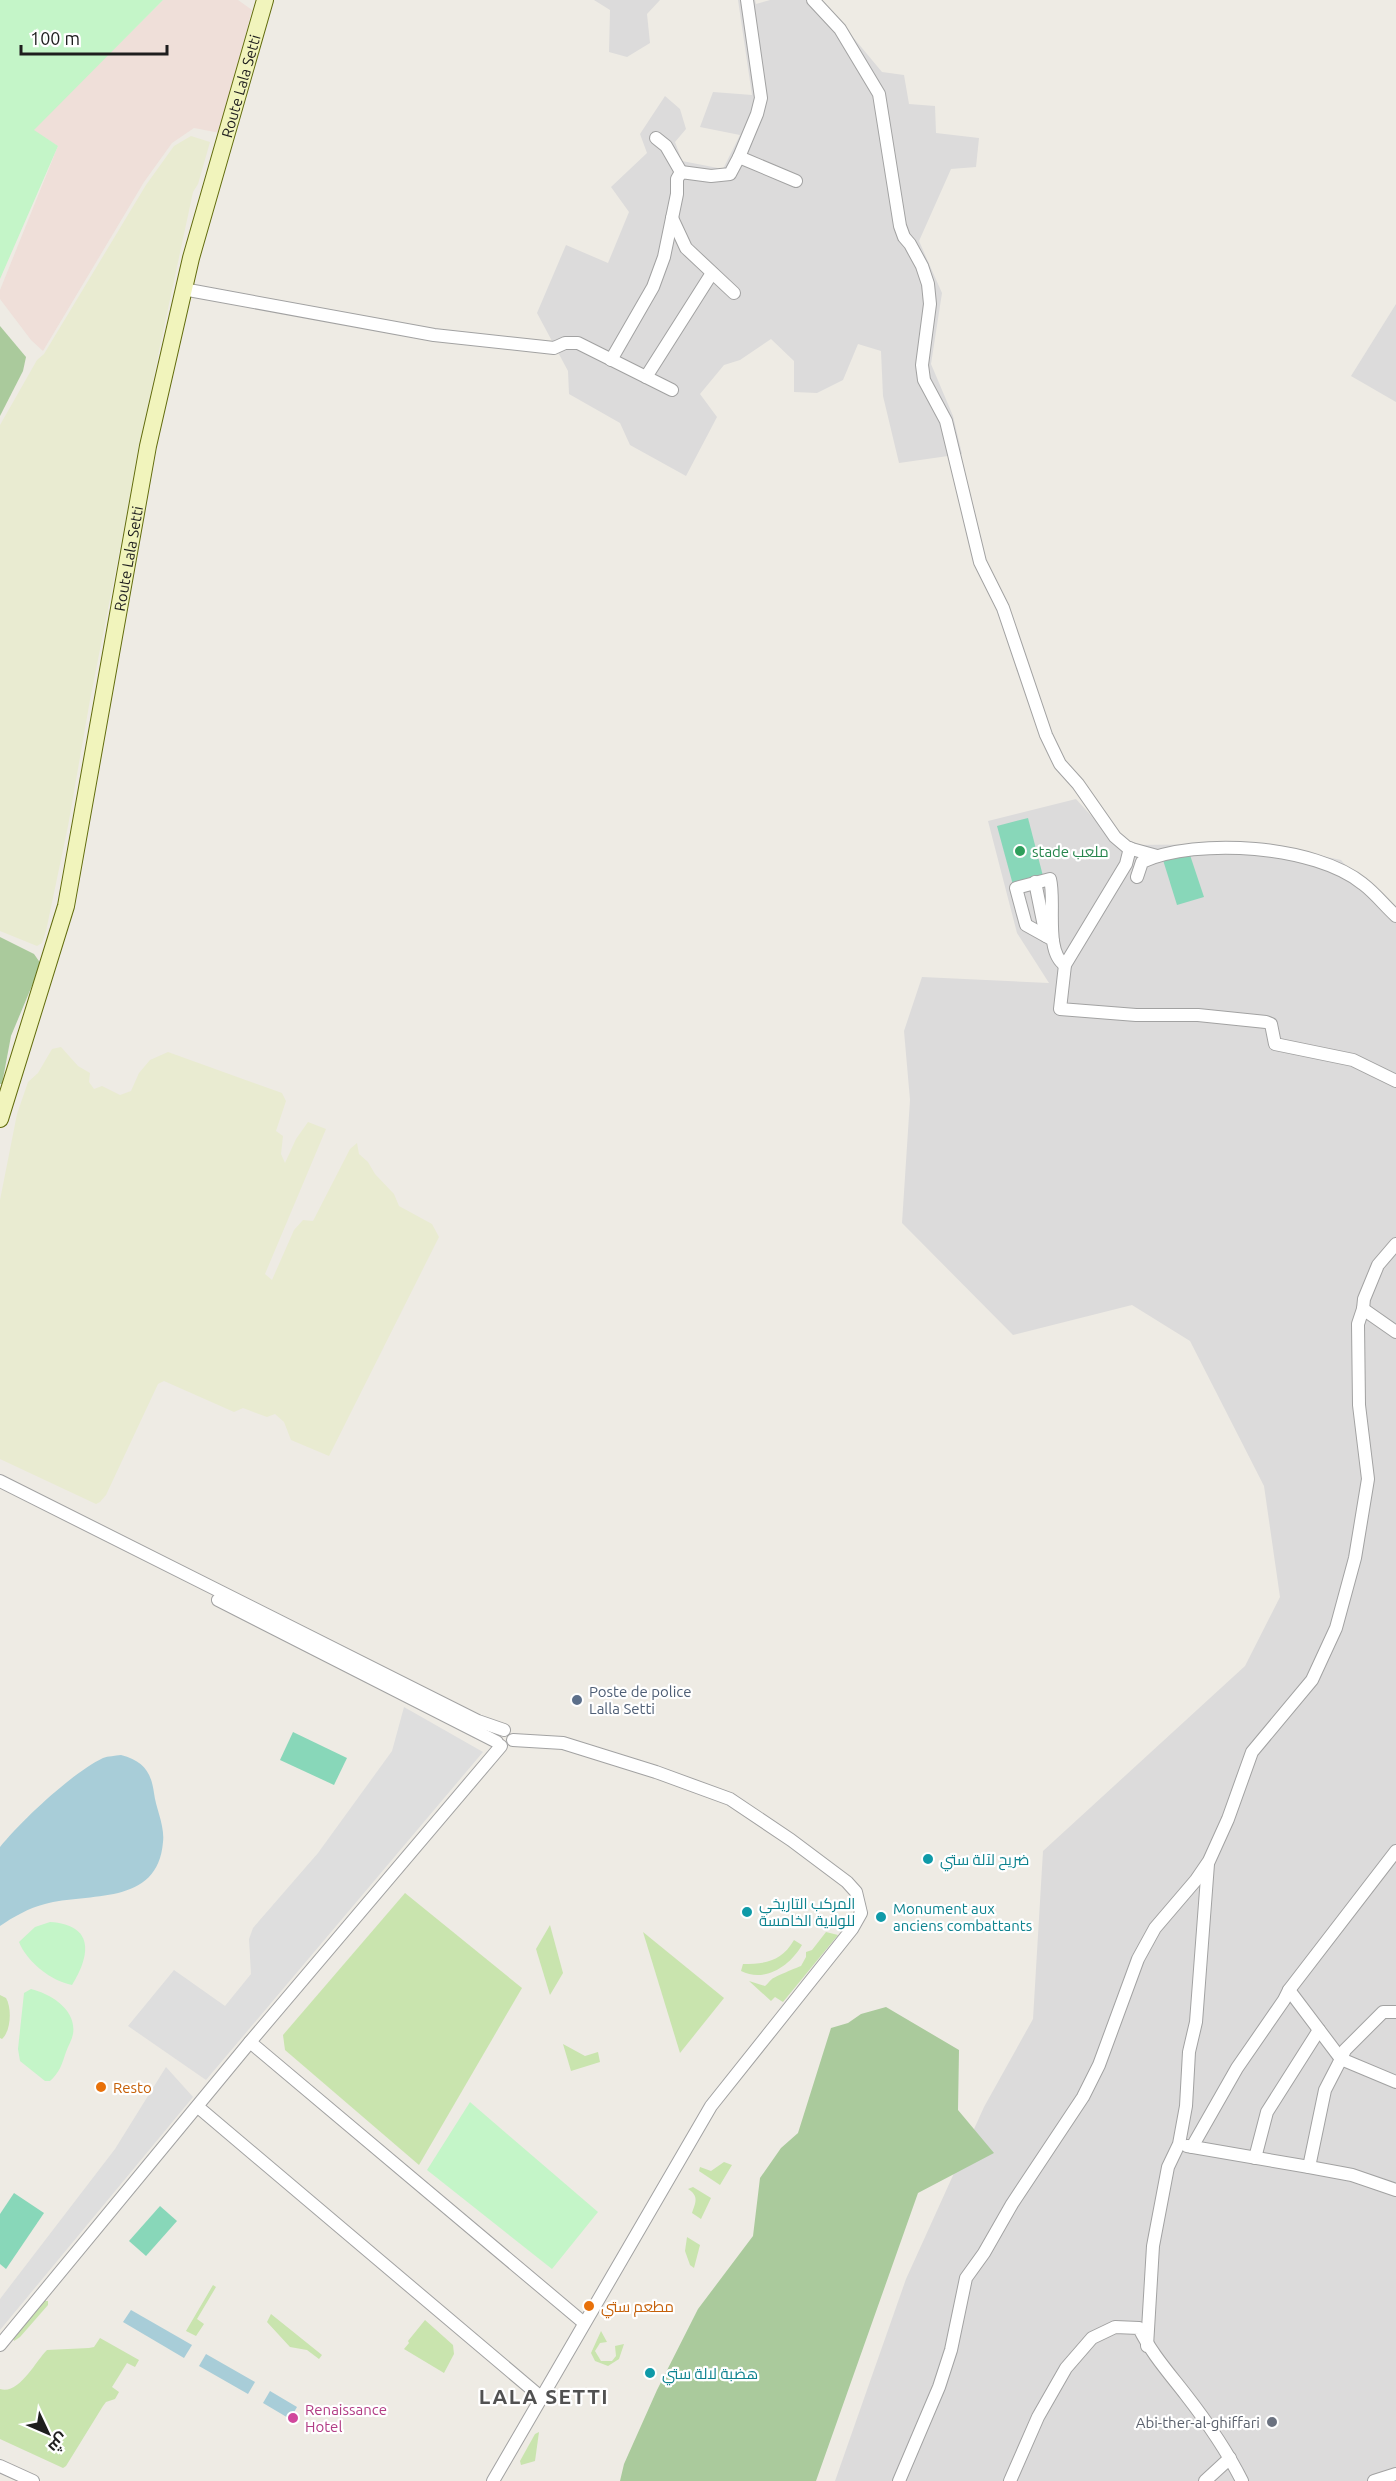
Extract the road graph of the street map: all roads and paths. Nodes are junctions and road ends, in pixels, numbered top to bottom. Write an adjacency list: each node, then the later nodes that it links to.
1 (265, 0): 12 (main road, Route Lala Setti)
2 (747, 0): 5 (street)
3 (813, 0): 17 (street)
4 (657, 138): 6 (street)
5 (740, 157): 6 (street); 7 (street)
6 (681, 172): 8 (street)
7 (796, 181)
8 (672, 218): 9 (street); 10 (street)
9 (686, 248): 10 (street); 11 (street)
10 (665, 249): 14 (street)
11 (712, 273): 13 (street); 15 (street)
12 (183, 289): 14 (street); 24 (main road, Route Lala Setti)
13 (734, 293)
14 (611, 360): 15 (street)
15 (646, 377): 16 (street)
16 (672, 390)
17 (1130, 848): 18 (street); 22 (street)
18 (1157, 856): 19 (street); 20 (street)
19 (1137, 877)
20 (1396, 916)
21 (1045, 935): 21 (street); 22 (street)
22 (1065, 965): 23 (street)
23 (1396, 1081)
24 (0, 1119)
25 (1396, 1244): 26 (street)
26 (1363, 1310): 27 (street); 34 (street)
27 (1396, 1332)
28 (0, 1481): 30 (street)
29 (0, 1490): 32 (street)
30 (504, 1730): 31 (street); 32 (street)
31 (513, 1740): 32 (street); 47 (street)
32 (499, 1744): 38 (street)
33 (1396, 1851): 35 (street)
34 (1209, 1861): 42 (street); 56 (street)
35 (1289, 1990): 37 (street); 43 (street)
36 (1396, 2012): 39 (street)
37 (1319, 2030): 39 (street); 44 (street)
38 (250, 2042): 41 (street); 47 (street)
39 (1341, 2059): 40 (street); 45 (street)
40 (1396, 2082)
41 (198, 2107): 48 (street); 50 (street)
42 (1179, 2144): 43 (street); 49 (street)
43 (1192, 2147): 44 (street)
44 (1255, 2158): 45 (street)
45 (1309, 2167): 46 (street)
46 (1396, 2190)
47 (584, 2323): 50 (street)
48 (0, 2345)
49 (1147, 2346): 51 (street); 57 (street)
50 (542, 2398): 55 (street)
51 (1230, 2458): 58 (street); 59 (street)
52 (0, 2466): 54 (street)
53 (1396, 2474): 60 (street)
54 (33, 2481)
55 (493, 2481)
56 (899, 2481)
57 (1010, 2481)
58 (1204, 2481)
59 (1242, 2481)
60 (1374, 2481)

